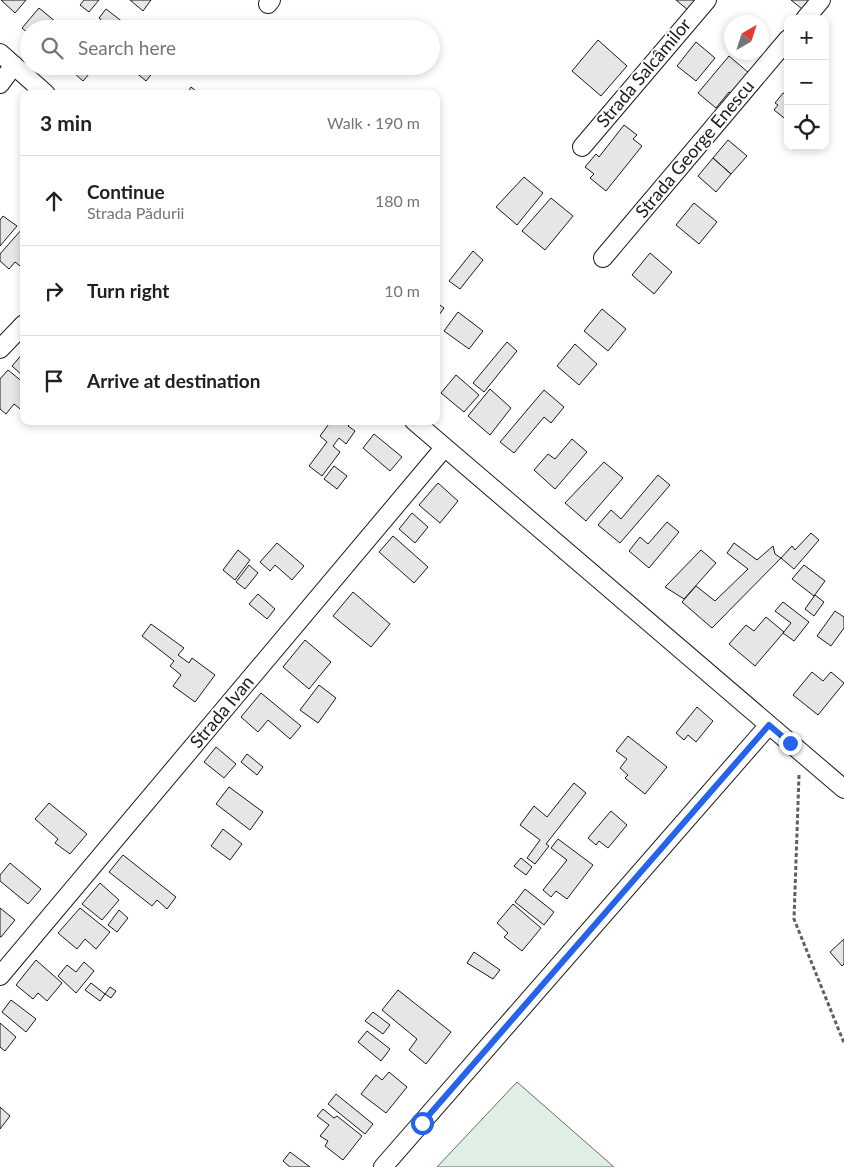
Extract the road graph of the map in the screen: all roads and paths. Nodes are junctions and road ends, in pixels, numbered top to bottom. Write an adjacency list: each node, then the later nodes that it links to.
1 (706, 0): 11 (street, Strada Salcâmilor)
2 (821, 0): 3 (street)
3 (808, 15)
4 (784, 44): 12 (street, Strada George Enescu)
5 (0, 53): 6 (street)
6 (14, 65): 7 (street); 9 (street)
7 (20, 70)
8 (25, 75): 10 (street)
9 (0, 84)
10 (42, 90)
11 (582, 147)
12 (603, 258)
13 (20, 328): 14 (street)
14 (0, 349)
15 (418, 425): 16 (street)
16 (444, 448): 17 (street); 20 (street, Strada Ivan)
17 (769, 725): 18 (street); 22 (street)
18 (800, 752): 19 (street); 21 (path)
19 (844, 789)
20 (0, 976)
21 (844, 1042)
22 (383, 1167)

